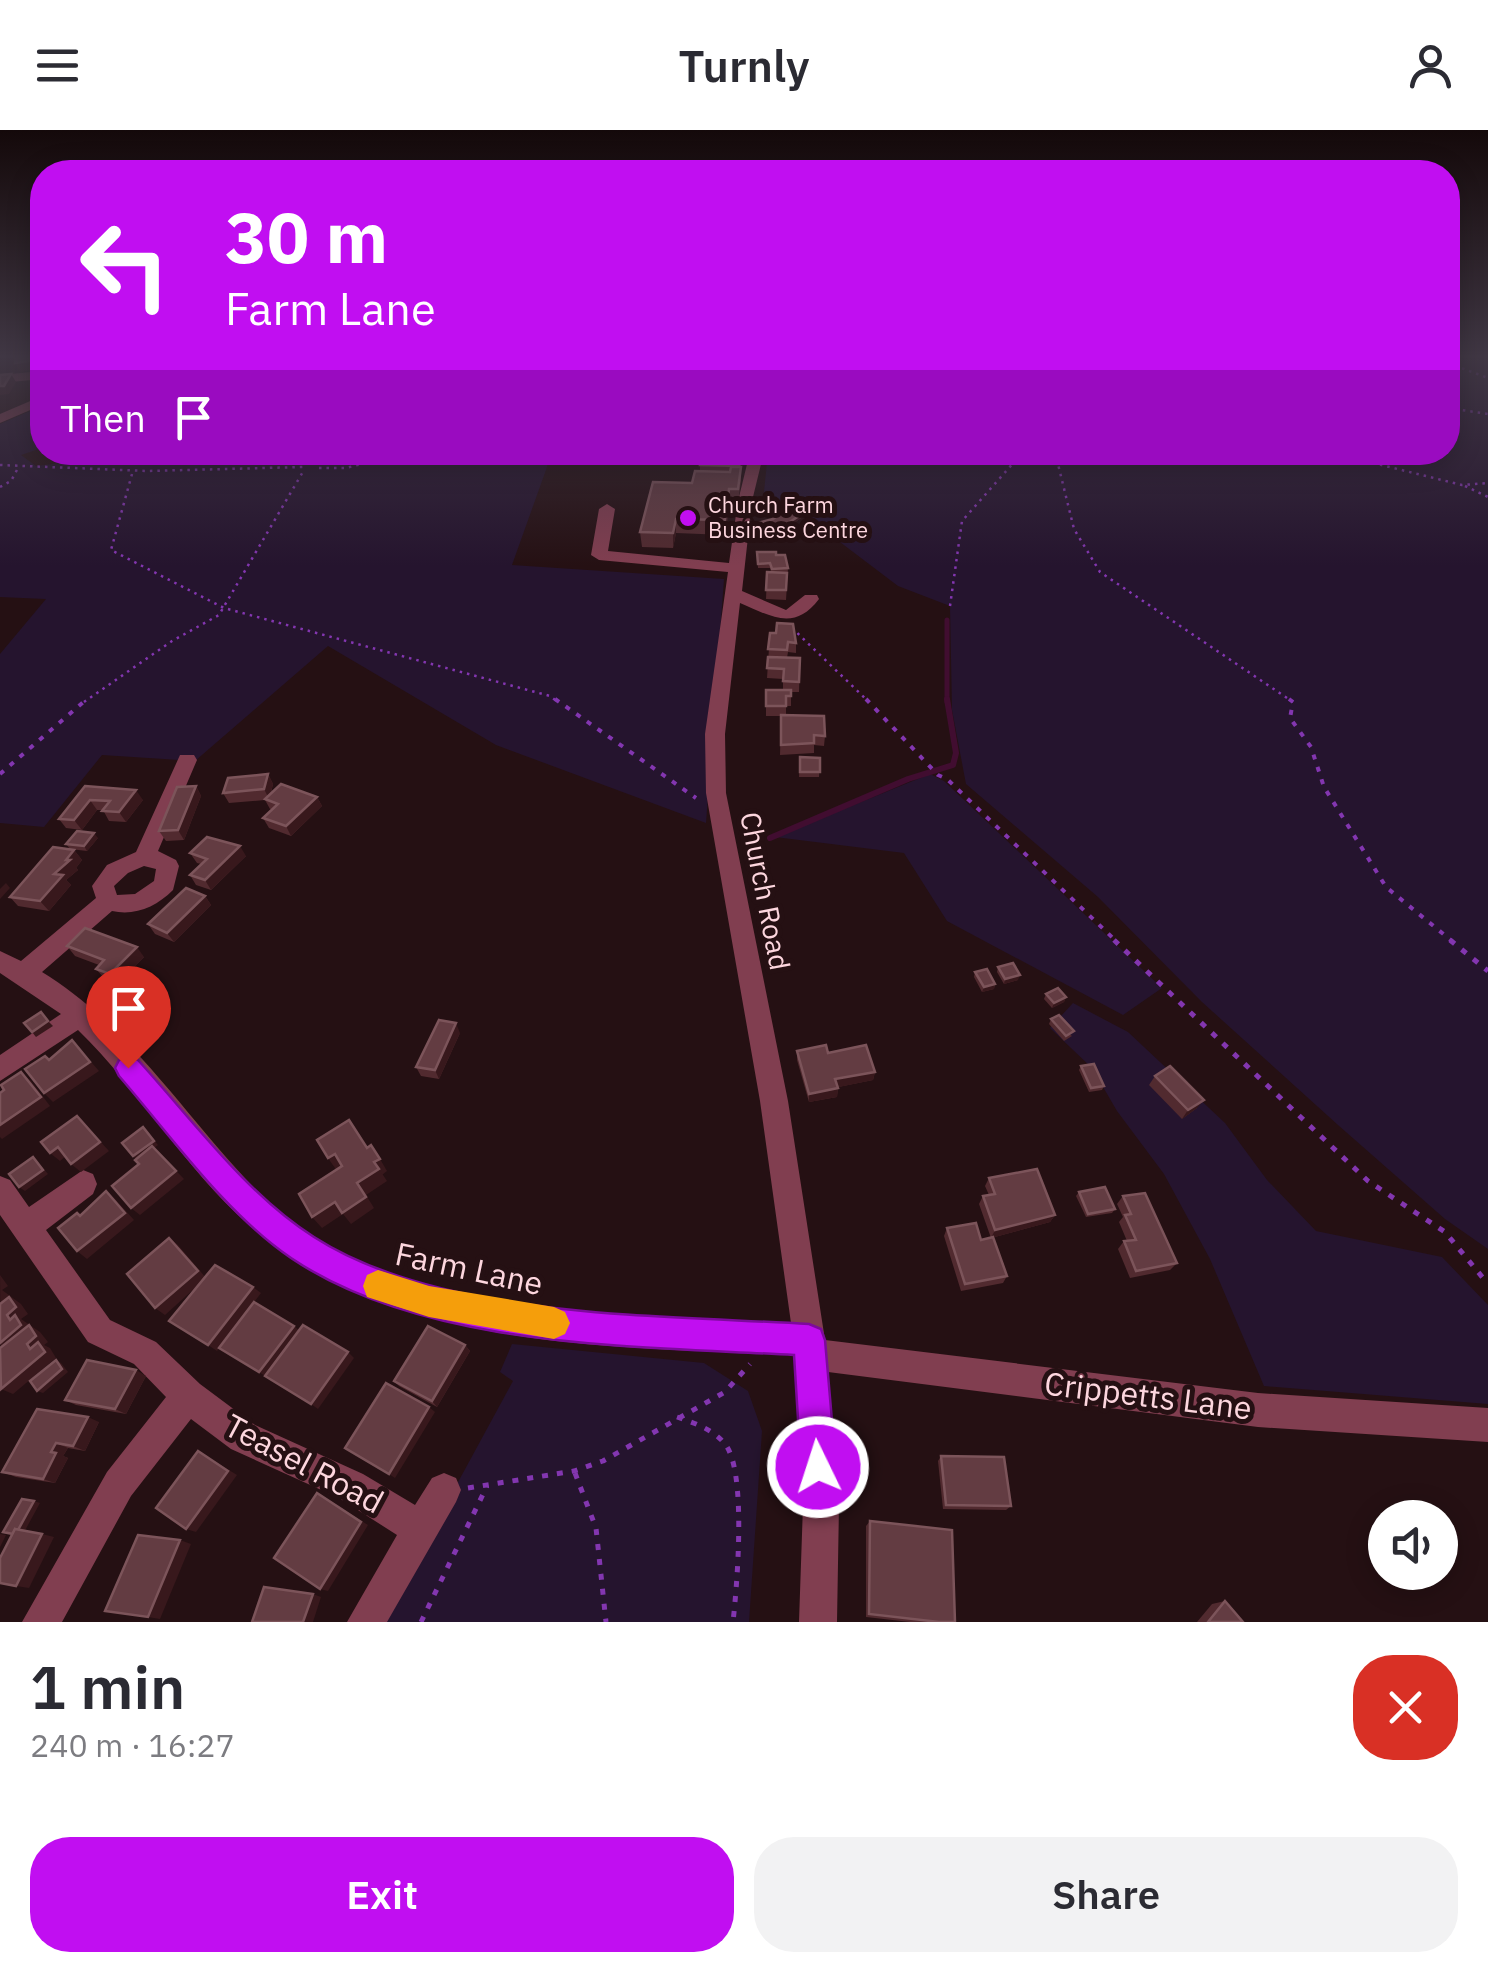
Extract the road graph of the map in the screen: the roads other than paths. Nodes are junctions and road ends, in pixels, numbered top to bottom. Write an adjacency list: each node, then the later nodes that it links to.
1 (754, 465): 3 (street, Church Road)
2 (608, 509): 3 (street)
3 (736, 568): 4 (street, Church Road)
4 (732, 593): 5 (street); 14 (street, Church Road)
5 (811, 599)
6 (186, 760): 7 (street)
7 (144, 858): 8 (street); 8 (street)
8 (108, 901): 9 (street)
9 (13, 966): 10 (street, Farm Lane)
10 (82, 1014): 11 (street); 14 (street, Farm Lane)
11 (0, 1069)
12 (83, 1184): 13 (street, Teasel Road)
13 (10, 1212): 15 (street, Teasel Road)
14 (810, 1347): 16 (street, Crippetts Lane); 21 (street, Church Road)
15 (188, 1396): 18 (street, Teasel Road); 20 (street)
16 (1488, 1425)
17 (444, 1490): 18 (street)
18 (421, 1529): 19 (street)
19 (366, 1621)
20 (41, 1622)
21 (818, 1622)

